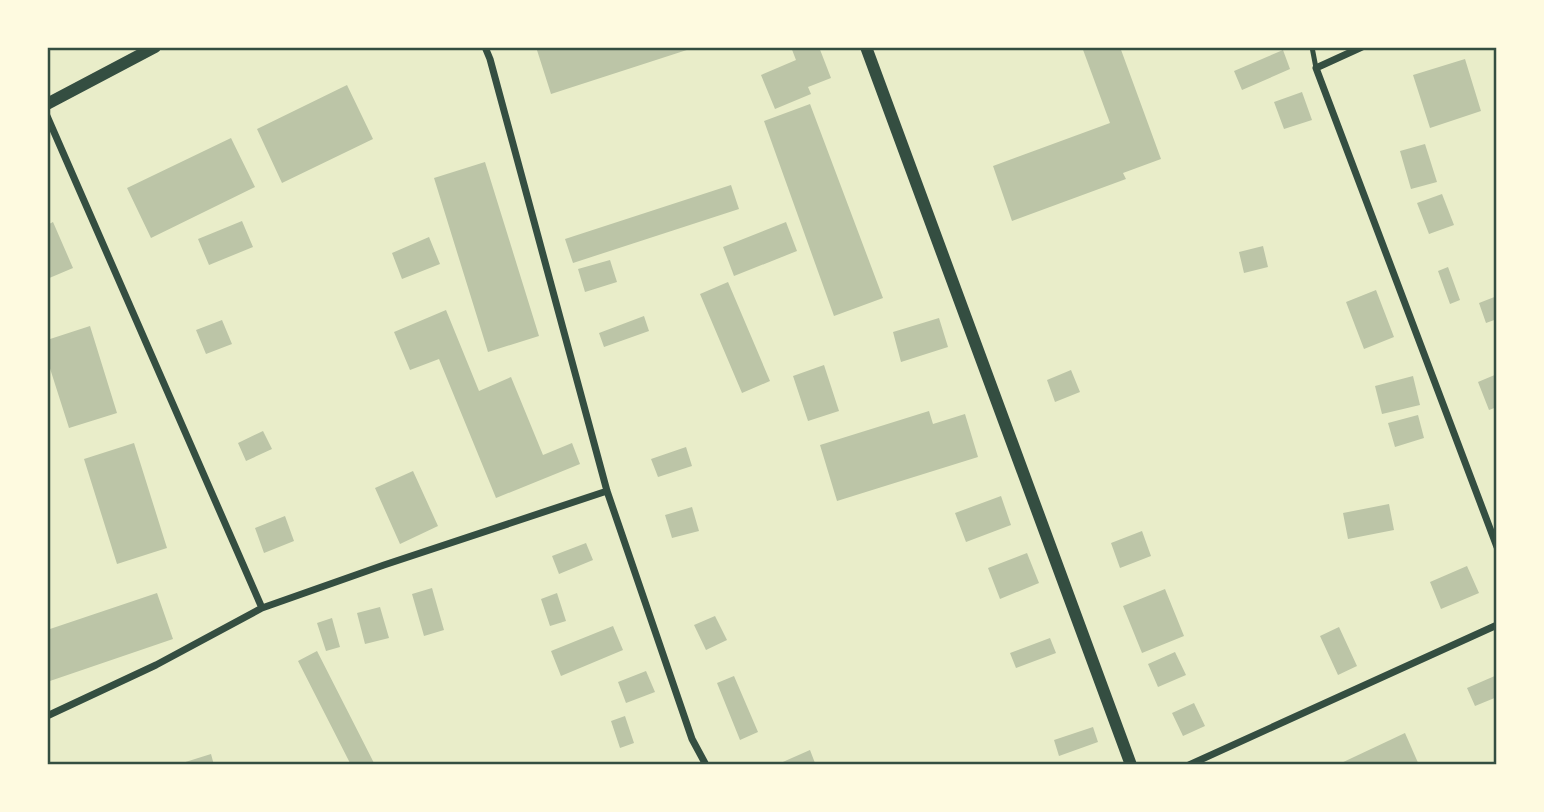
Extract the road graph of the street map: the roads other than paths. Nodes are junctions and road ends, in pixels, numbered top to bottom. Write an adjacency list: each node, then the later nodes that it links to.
1 (155, 47): 7 (street)
2 (485, 47): 9 (street)
3 (866, 47): 15 (street)
4 (1312, 47): 6 (lane)
5 (1362, 47): 6 (street)
6 (1316, 68): 10 (street)
7 (47, 104)
8 (47, 116): 11 (street)
9 (607, 491): 11 (street); 14 (street)
10 (1497, 547)
11 (262, 608): 13 (street)
12 (1497, 625): 16 (street)
13 (47, 716)
14 (706, 765)
15 (1131, 765)
16 (1189, 765)

